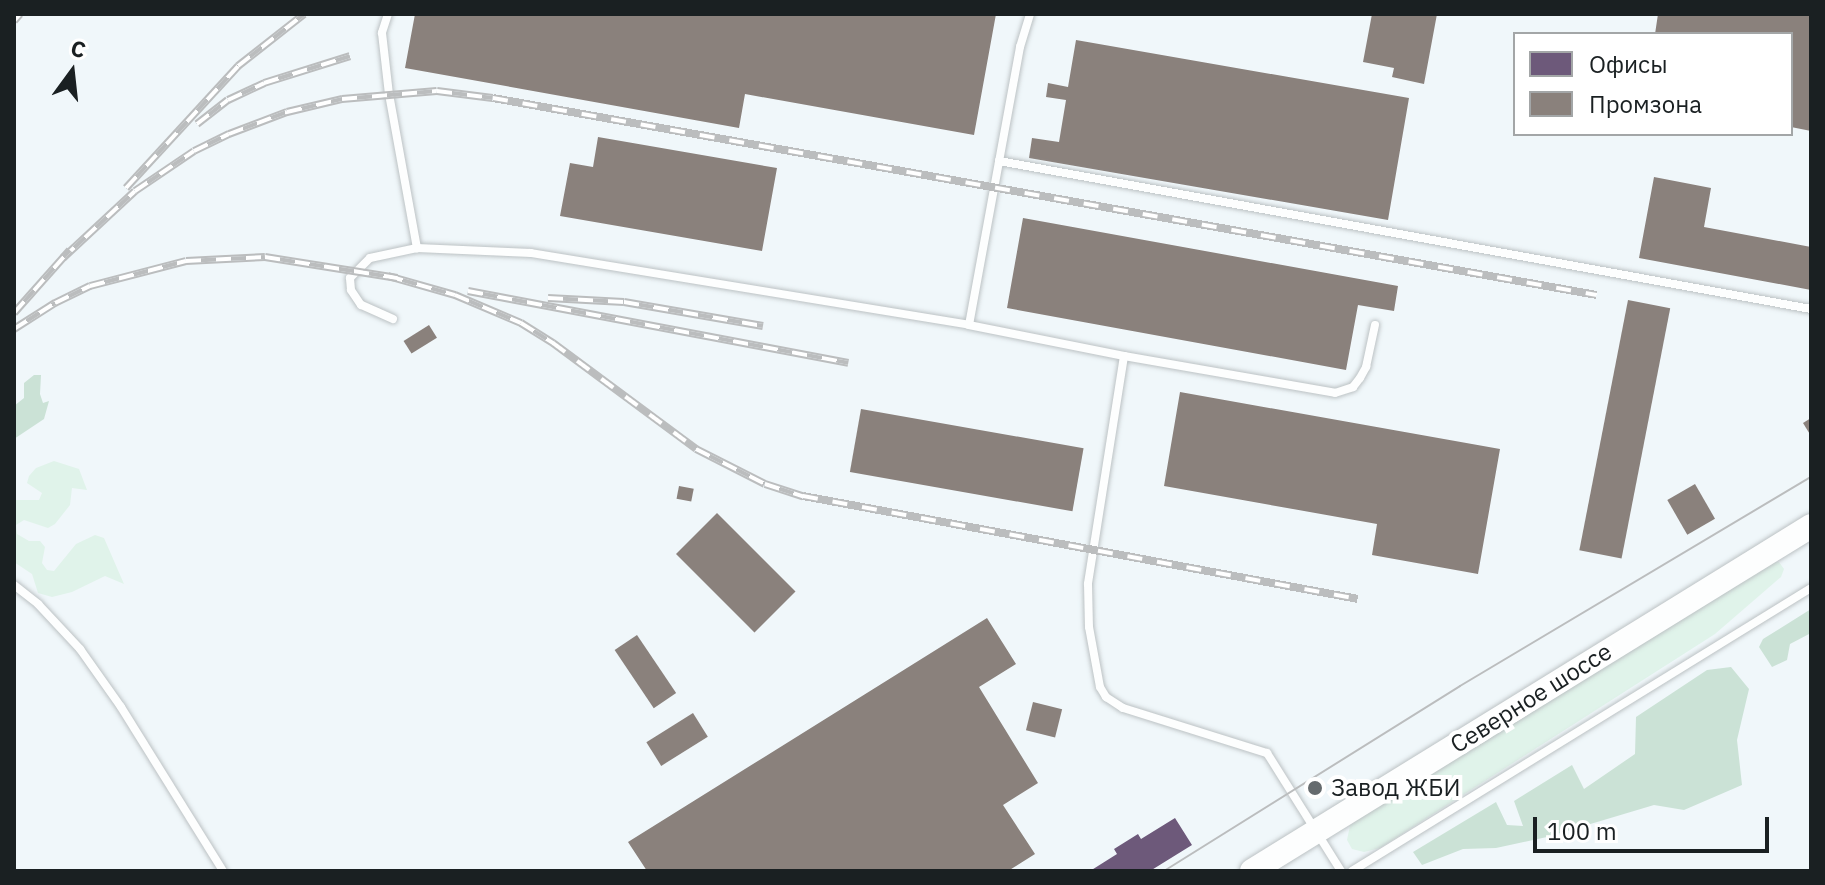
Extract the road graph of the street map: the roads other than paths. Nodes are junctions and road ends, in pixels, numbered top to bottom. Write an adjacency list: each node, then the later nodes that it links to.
1 (388, 14): 4 (lane)
2 (1030, 14): 3 (lane)
3 (999, 161): 5 (lane); 7 (lane)
4 (417, 248): 6 (lane); 7 (lane)
5 (1811, 309)
6 (393, 319)
7 (969, 325): 9 (lane)
8 (1375, 325): 9 (lane)
9 (1124, 356): 13 (lane)
10 (1811, 526): 13 (main road, Северное шоссе)
11 (14, 585): 14 (lane)
12 (1811, 588): 17 (lane)
13 (1314, 833): 15 (main road, Северное шоссе); 16 (lane)
14 (223, 871)
15 (1252, 871)
16 (1341, 871)
17 (1352, 871)

